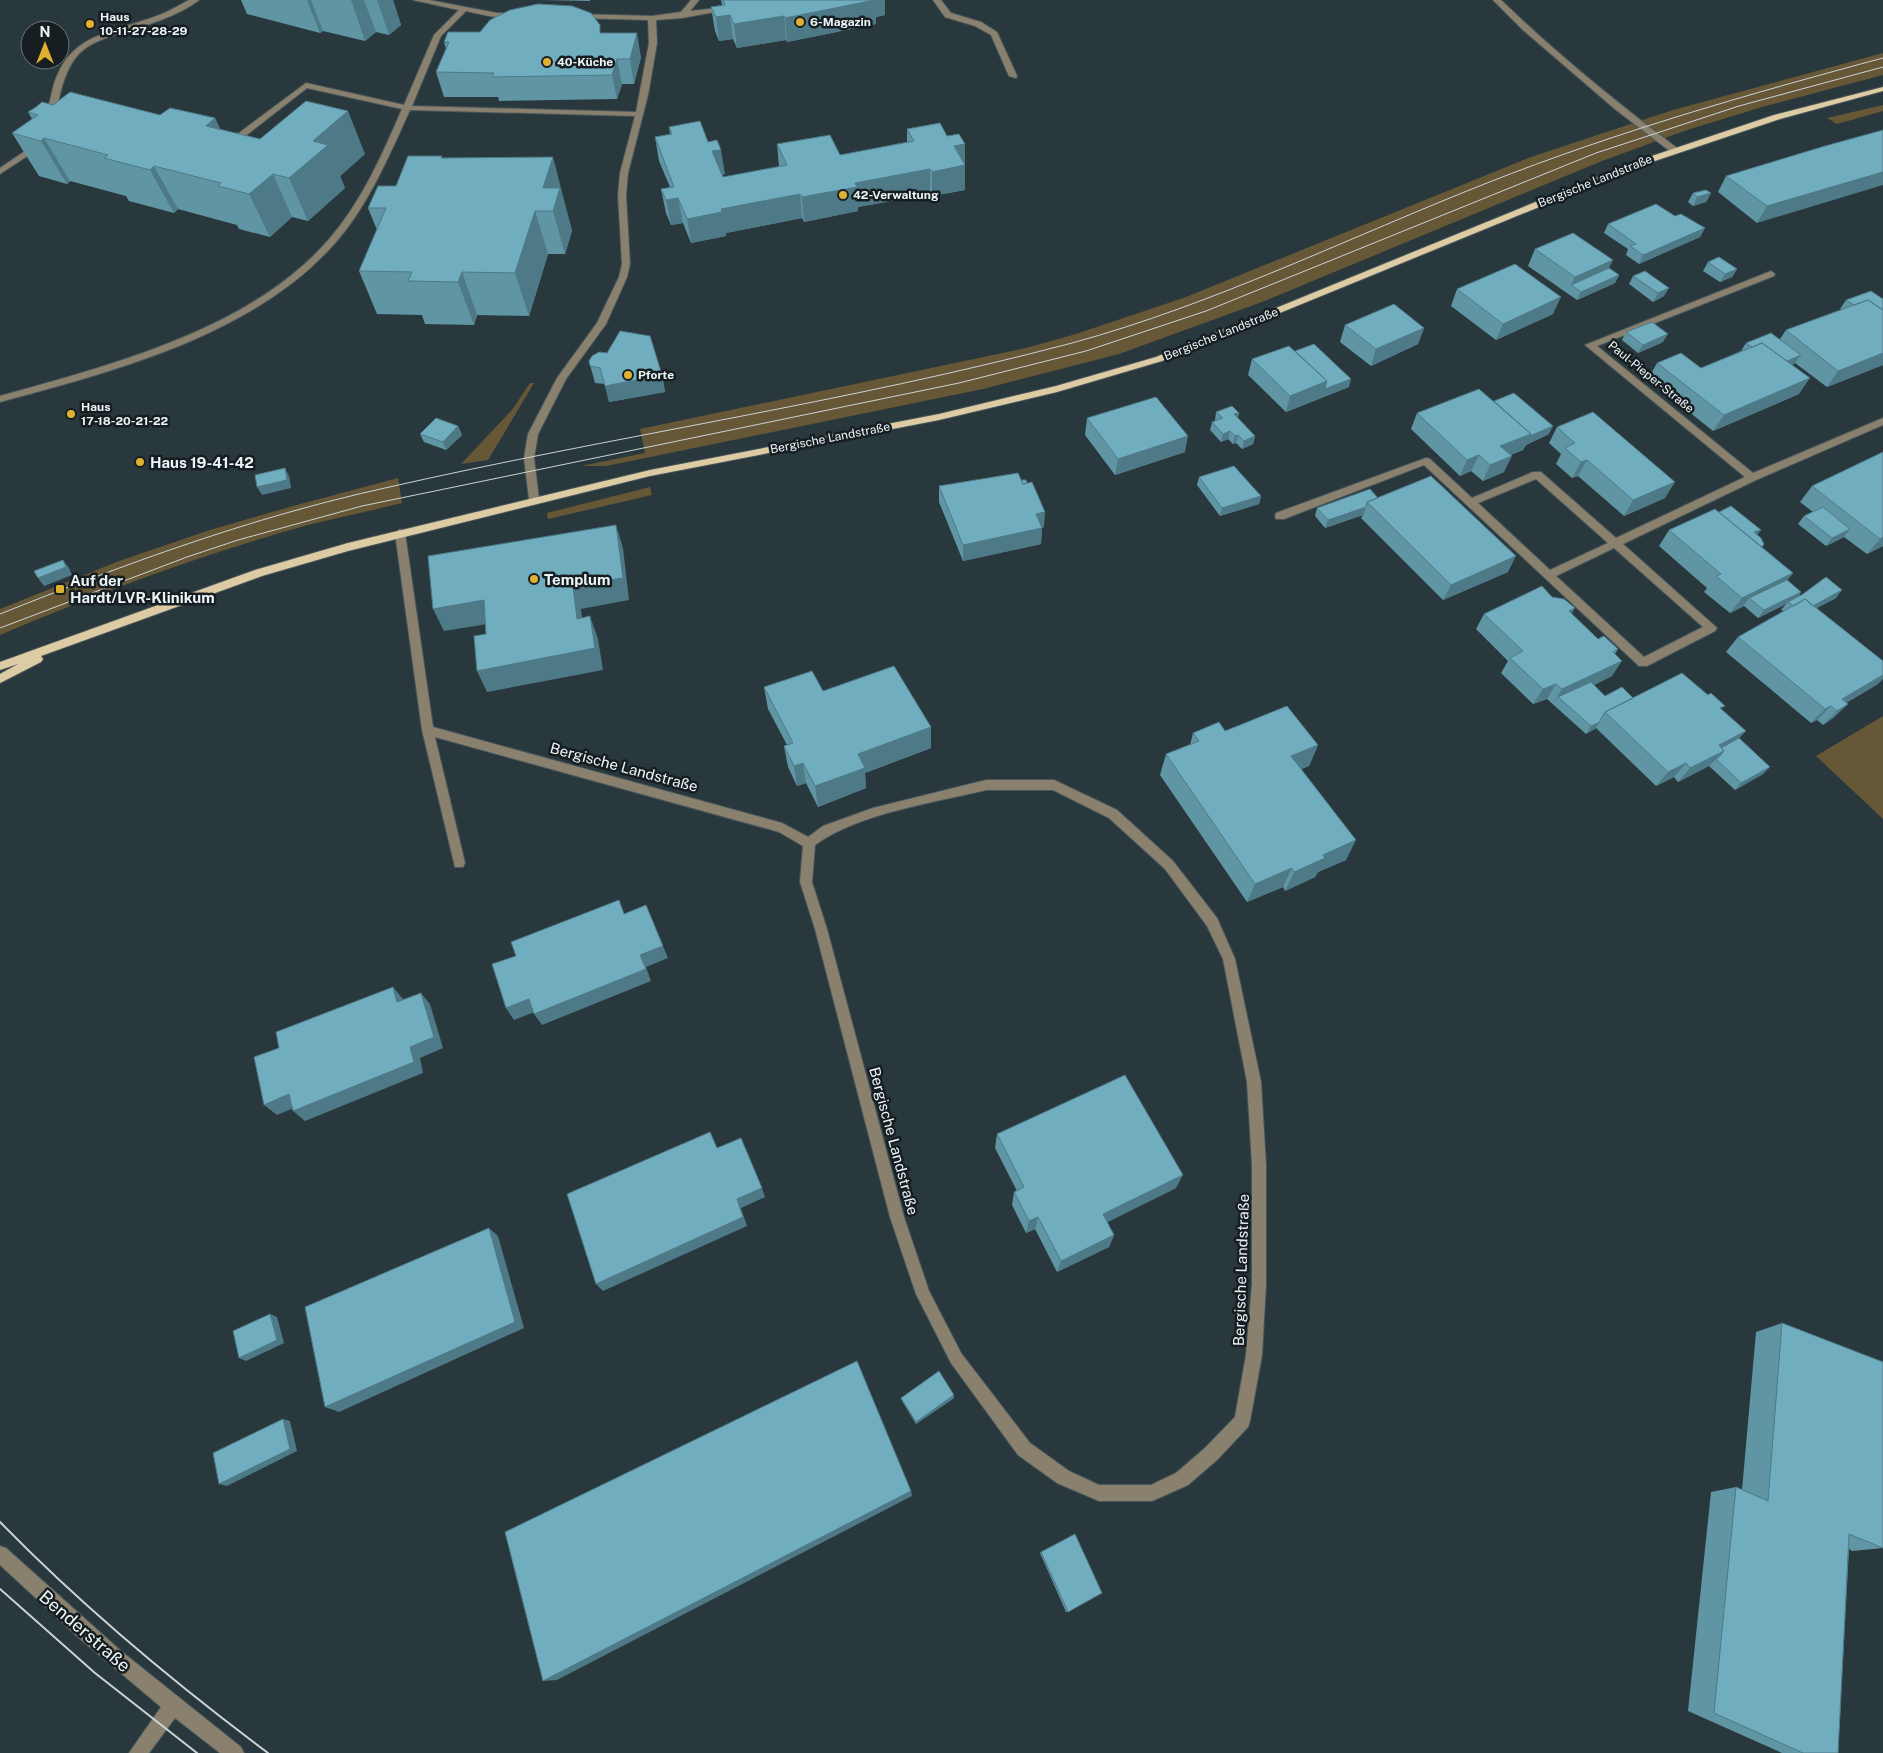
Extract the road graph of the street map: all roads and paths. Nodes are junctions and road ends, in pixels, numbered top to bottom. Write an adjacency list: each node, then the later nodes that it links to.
1 (195, 0): 18 (street)
2 (417, 0): 7 (street)
3 (683, 0): 12 (street)
4 (695, 0): 12 (street)
5 (937, 0): 14 (street)
6 (1497, 0): 21 (street)
7 (430, 1): 9 (street)
8 (737, 7): 12 (street)
9 (465, 8): 10 (street); 16 (street)
10 (526, 15)
11 (564, 16): 13 (street)
12 (682, 16): 13 (street)
13 (652, 18): 17 (street)
14 (1013, 76)
15 (1883, 90): 21 (main road, Bergische Landstraße)
16 (407, 108): 17 (street); 19 (street); 24 (street)
17 (638, 114): 27 (street)
18 (50, 126)
19 (216, 138)
20 (48, 139): 22 (street)
21 (1674, 150): 27 (main road, Bergische Landstraße)
22 (0, 172)
23 (1771, 274): 26 (street, Paul-Pieper-Straße)
24 (0, 399)
25 (1883, 421): 26 (street)
26 (1752, 478): 31 (street)
27 (534, 500): 30 (main road, Bergische Landstraße)
28 (1472, 502): 29 (street); 31 (street); 32 (street)
29 (1280, 516)
30 (400, 533): 33 (main road, Bergische Landstraße); 36 (street)
31 (1616, 542): 32 (street); 32 (street)
32 (1549, 575)
33 (75, 639): 34 (main road, Bergische Landstraße); 35 (main road, Bergische Landstraße)
34 (0, 666)
35 (0, 679)
36 (428, 730): 37 (street, Bergische Landstraße); 38 (street)
37 (809, 843): 37 (street, Bergische Landstraße)
38 (459, 863)
39 (0, 1554): 40 (street, Benderstraße)
40 (172, 1707): 41 (street); 42 (street, Benderstraße)
41 (138, 1753)
42 (235, 1753)

